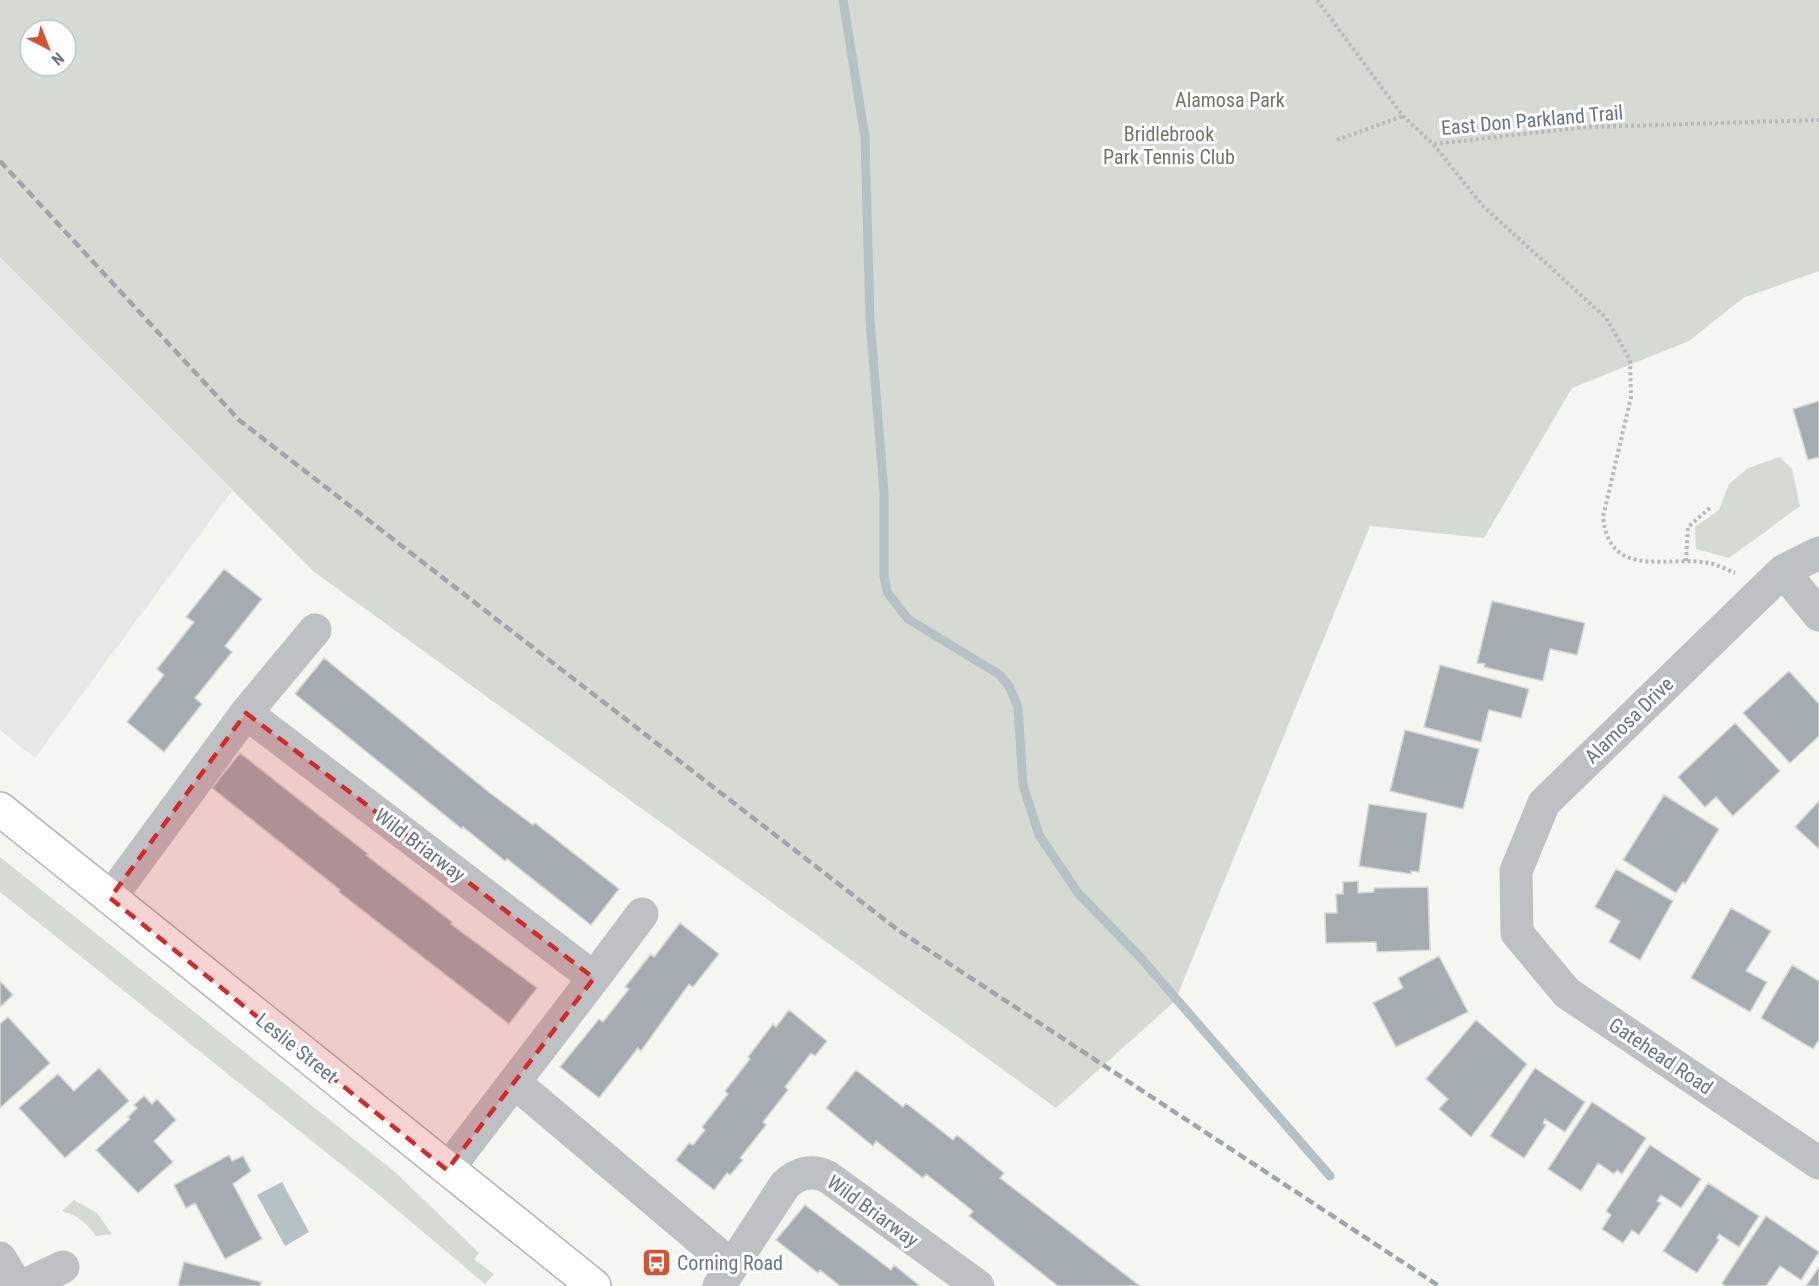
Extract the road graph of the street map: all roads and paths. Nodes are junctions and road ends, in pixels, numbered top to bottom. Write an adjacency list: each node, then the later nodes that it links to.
1 (1317, 0): 2 (path, East Don Parkland Trail)
2 (1403, 116): 4 (path); 5 (path, East Don Parkland Trail)
3 (1819, 120): 5 (path, East Don Parkland Trail)
4 (1337, 140)
5 (1433, 144): 8 (path)
6 (1713, 506): 8 (path)
7 (1819, 554): 9 (street, Alamosa Drive)
8 (1686, 561): 9 (path)
9 (1773, 581): 10 (street); 16 (street, Alamosa Drive)
10 (1819, 615)
11 (315, 630): 12 (street)
12 (246, 713): 14 (street); 17 (street, Wild Briarway)
13 (0, 809): 14 (main road, Leslie Street)
14 (110, 898): 20 (main road, Leslie Street)
15 (642, 914): 17 (street)
16 (1517, 933): 19 (street, Gatehead Road)
17 (594, 978): 18 (street)
18 (514, 1083): 20 (street); 23 (street, Wild Briarway)
19 (1819, 1163)
20 (447, 1170): 26 (main road, Leslie Street)
21 (0, 1258): 24 (street)
22 (63, 1267): 25 (street)
23 (725, 1275): 27 (street, Wild Briarway)
24 (17, 1286)
25 (23, 1286)
26 (594, 1286)
27 (978, 1286)

